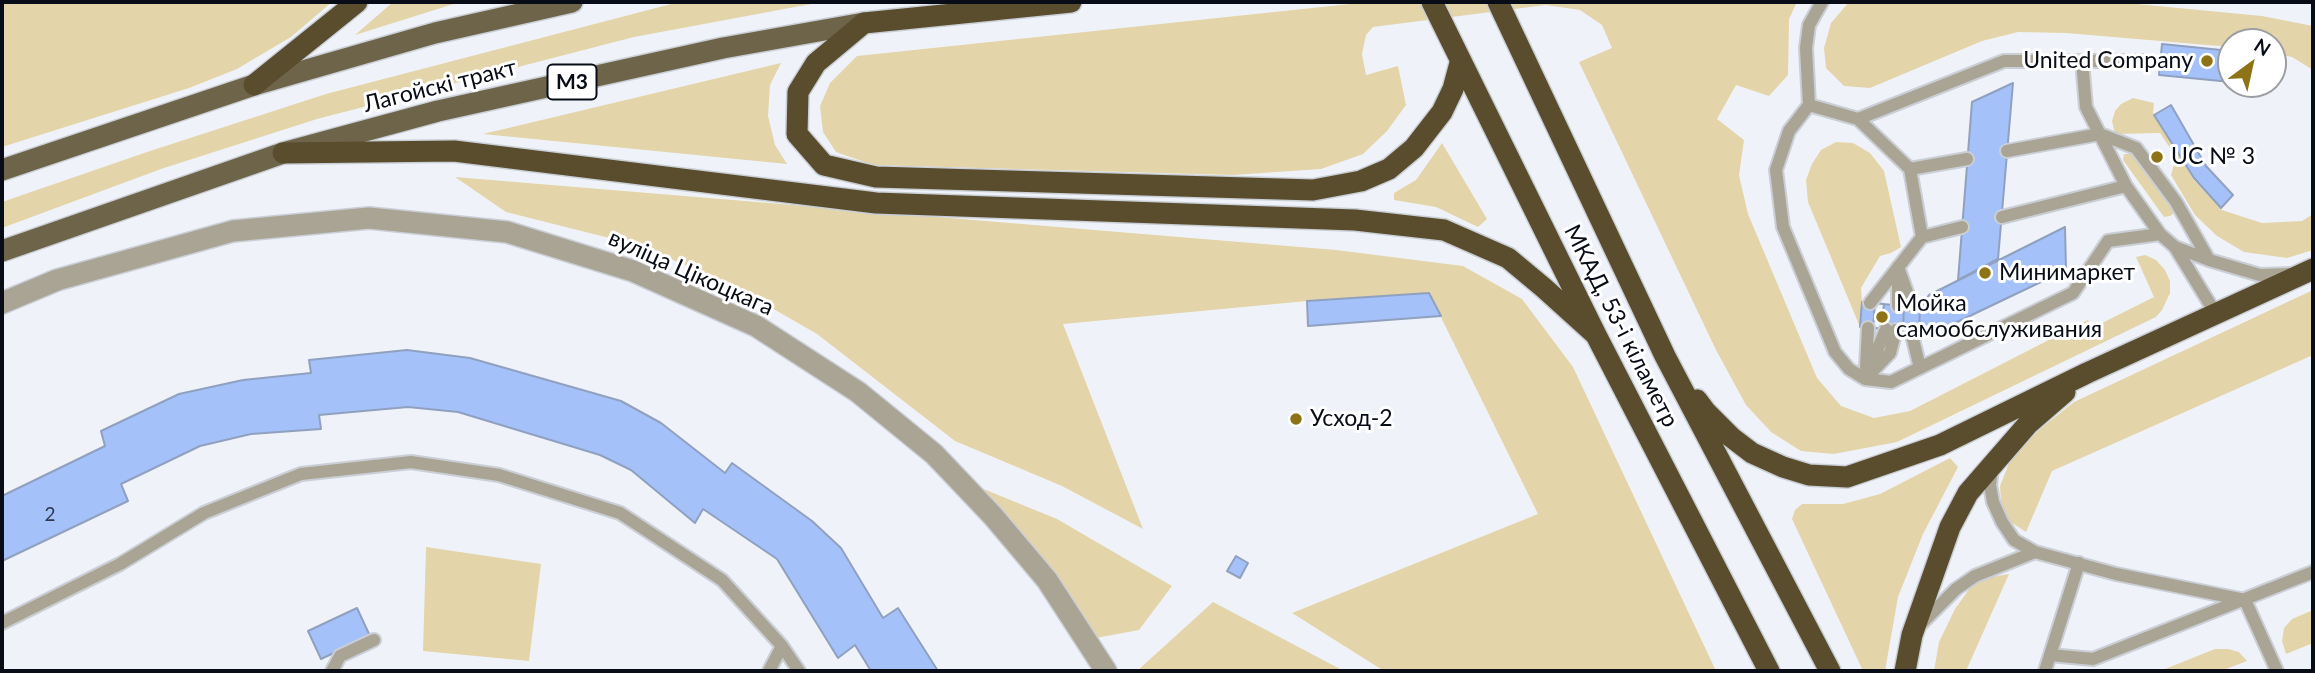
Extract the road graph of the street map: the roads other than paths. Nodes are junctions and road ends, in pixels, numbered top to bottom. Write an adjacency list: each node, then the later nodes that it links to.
1 (356, 2): 11 (highway)
2 (572, 2): 11 (main road)
3 (1071, 2): 7 (highway, Лагойскі тракт / М3)
4 (1432, 2): 10 (highway, МКАД, 53-і кіламетр)
5 (1498, 2): 39 (highway, МКАД, 53-і кіламетр)
6 (1822, 2): 12 (lane)
7 (864, 23): 10 (highway); 16 (main road, Лагойскі тракт / М3)
8 (2082, 61): 9 (lane); 13 (lane); 14 (lane)
9 (2144, 61)
10 (1460, 63): 38 (highway, МКАД, 53-і кіламетр)
11 (254, 85): 19 (main road)
12 (1809, 105): 13 (lane); 42 (lane)
13 (1858, 119): 18 (lane)
14 (2099, 134): 15 (lane); 20 (lane); 27 (lane)
15 (2007, 151)
16 (283, 153): 26 (main road, Лагойскі тракт / М3); 38 (highway)
17 (1967, 159): 18 (lane)
18 (1910, 169): 24 (lane)
19 (2, 170)
20 (2126, 186): 21 (lane); 23 (lane)
21 (2002, 217)
22 (1962, 227): 24 (lane)
23 (2160, 234): 25 (lane); 40 (lane)
24 (1922, 237): 28 (lane)
25 (2175, 247): 27 (lane); 34 (lane)
26 (2, 251)
27 (2208, 260): 29 (lane)
28 (1898, 267): 31 (lane); 32 (lane); 33 (lane)
29 (2307, 272): 34 (highway)
30 (2, 303): 56 (street, вуліца Цікоцкага)
31 (1870, 303)
32 (1893, 305)
33 (1912, 306)
34 (2216, 314): 41 (highway)
35 (1868, 328): 42 (lane)
36 (1891, 330): 42 (lane)
37 (1911, 331): 40 (lane)
38 (1596, 335): 57 (highway, МКАД, 53-і кіламетр)
39 (1665, 356): 41 (highway); 58 (highway, МКАД, 53-і кіламетр)
40 (1920, 368): 42 (lane)
41 (2087, 373): 43 (highway)
42 (1865, 379)
43 (1993, 463): 44 (lane); 49 (highway)
44 (2035, 552): 45 (lane); 49 (lane)
45 (2079, 563): 47 (lane); 52 (lane)
46 (2313, 572): 47 (lane)
47 (2245, 600): 52 (lane); 61 (lane)
48 (2, 623): 51 (lane)
49 (1912, 635): 59 (highway)
50 (374, 640): 53 (lane)
51 (782, 646): 54 (lane); 55 (lane)
52 (2050, 655): 60 (lane)
53 (332, 671)
54 (769, 671)
55 (799, 671)
56 (1106, 671)
57 (1769, 671)
58 (1830, 671)
59 (1905, 671)
60 (2045, 671)
61 (2277, 671)

